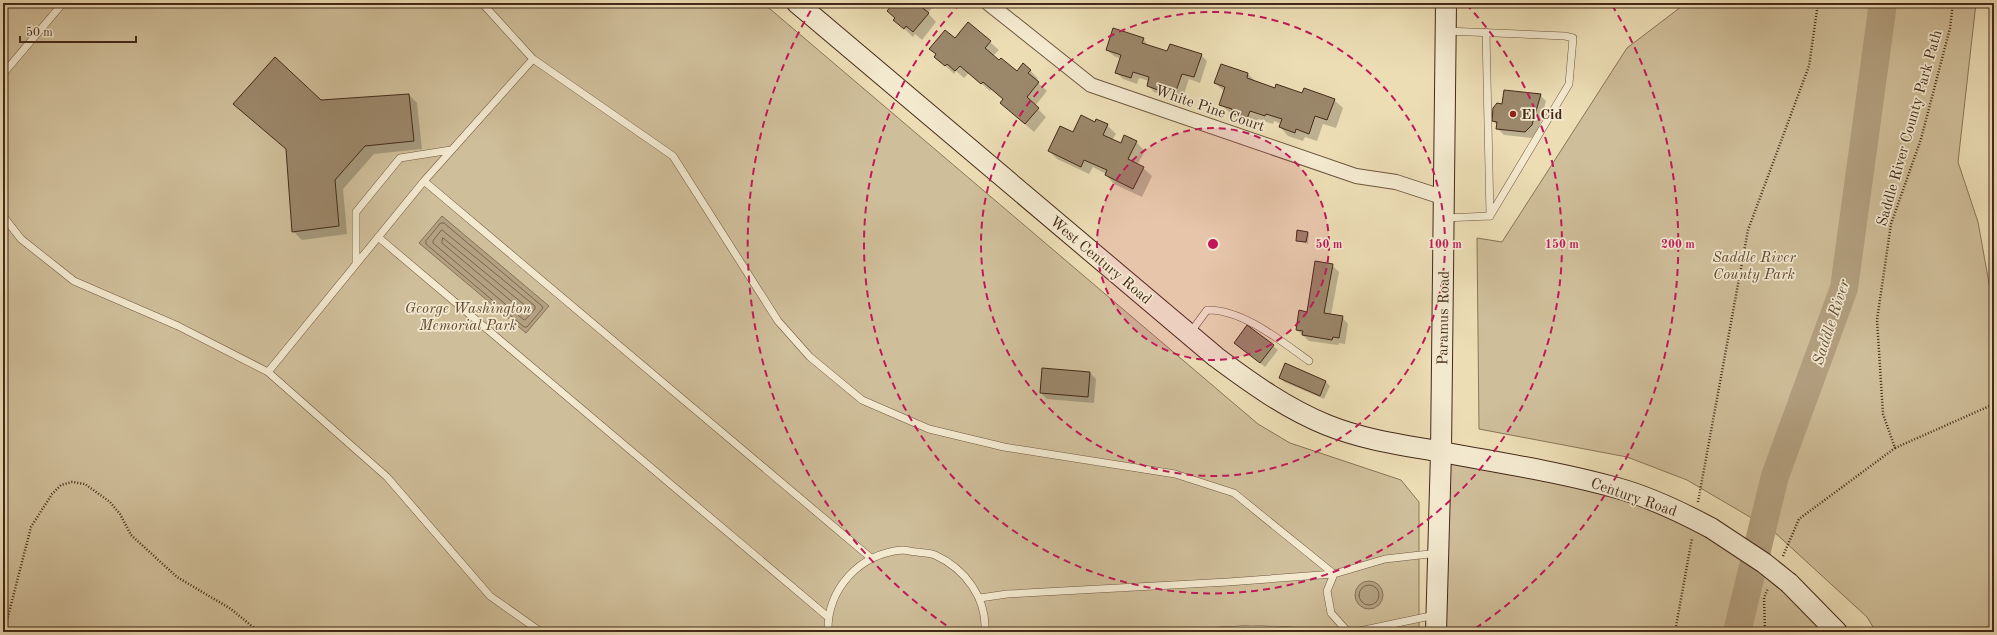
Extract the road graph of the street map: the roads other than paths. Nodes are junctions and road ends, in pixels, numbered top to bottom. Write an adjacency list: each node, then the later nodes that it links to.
1 (63, 3): 9 (lane)
2 (482, 3): 8 (lane)
3 (797, 3): 18 (main road, West Century Road)
4 (988, 3): 12 (street, White Pine Court)
5 (1446, 3): 6 (main road, Paramus Road)
6 (1446, 31): 7 (lane); 12 (main road, Paramus Road)
7 (1486, 32): 14 (lane); 14 (lane)
8 (533, 59): 10 (lane); 24 (lane)
9 (3, 74)
10 (451, 150): 11 (lane); 17 (lane)
11 (424, 181): 16 (lane); 23 (lane)
12 (1445, 198): 15 (main road, Paramus Road)
13 (3, 216): 20 (lane)
14 (1490, 216): 15 (lane)
15 (1444, 218): 21 (main road, Paramus Road)
16 (378, 237): 17 (lane); 26 (lane)
17 (356, 264): 20 (lane)
18 (1189, 335): 19 (lane); 21 (main road, West Century Road)
19 (1309, 360)
20 (268, 372): 28 (lane)
21 (1441, 452): 22 (main road, Paramus Road); 35 (main road, Century Road, bridge)
22 (1438, 553): 24 (lane); 27 (main road, Paramus Road)
23 (872, 558): 25 (lane); 26 (lane)
24 (1334, 574): 25 (lane); 33 (lane)
25 (980, 598): 30 (lane)
26 (828, 617): 29 (lane)
27 (1436, 623): 34 (lane)
28 (541, 632)
29 (828, 632)
30 (985, 632)
31 (1198, 632): 32 (lane)
32 (1320, 632)
33 (1348, 632)
34 (1355, 632)
35 (1837, 632)

